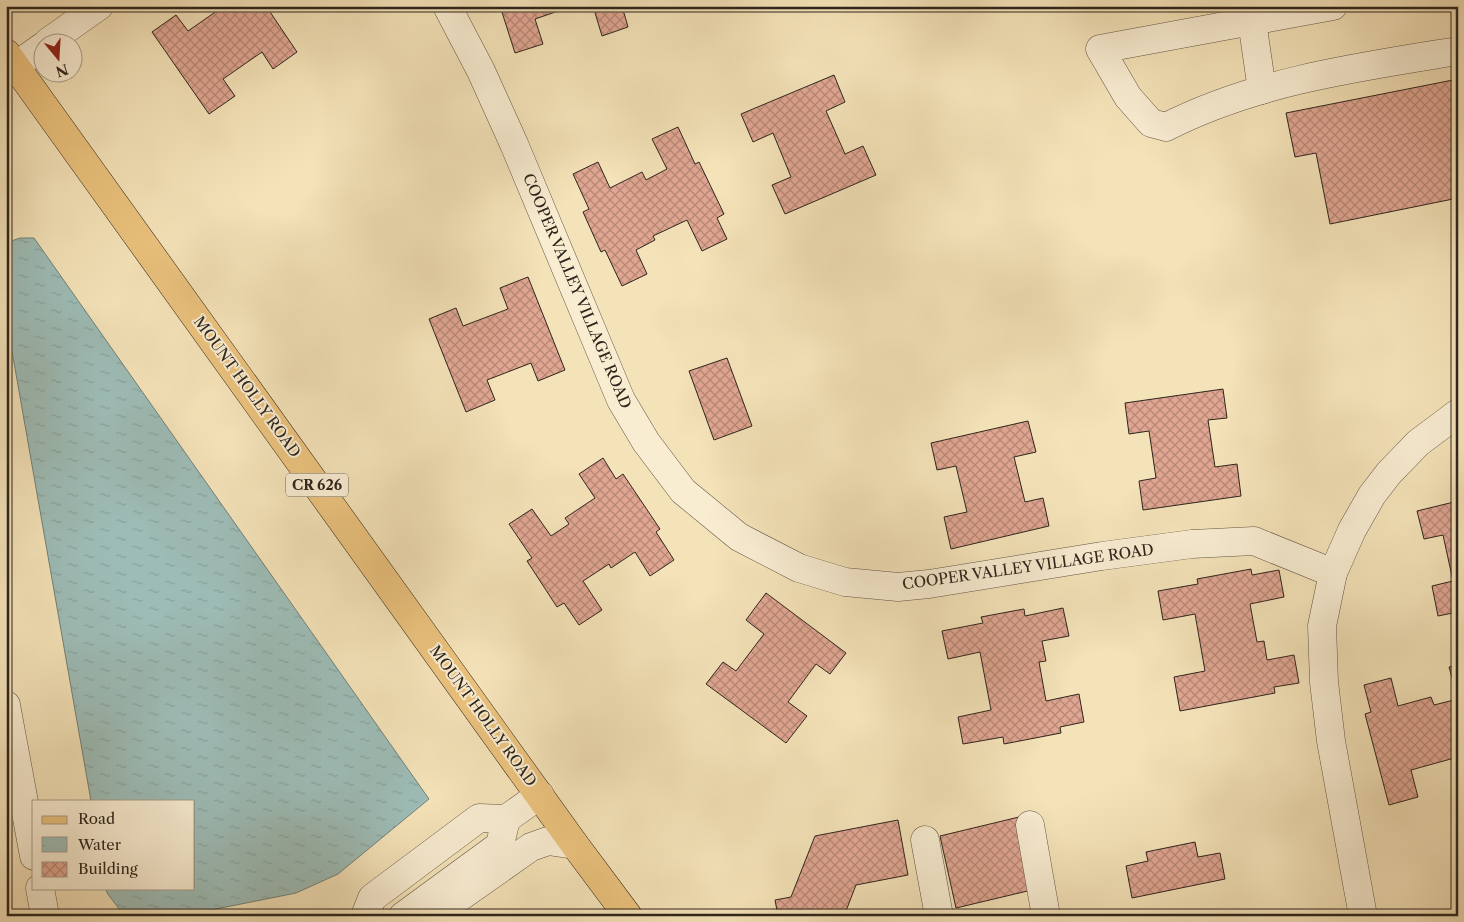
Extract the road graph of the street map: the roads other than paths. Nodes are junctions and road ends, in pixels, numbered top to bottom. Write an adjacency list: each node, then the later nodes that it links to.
1 (99, 6): 5 (street)
2 (447, 6): 11 (street, COOPER VALLEY VILLAGE ROAD)
3 (1333, 6): 4 (street)
4 (1252, 21): 9 (street); 9 (street)
5 (62, 32)
6 (1458, 51): 9 (street)
7 (32, 52): 8 (street)
8 (9, 64): 13 (main road, MOUNT HOLLY ROAD / CR 626)
9 (1262, 90)
10 (1458, 413): 11 (street)
11 (1333, 573): 26 (street)
12 (6, 706): 17 (street)
13 (540, 795): 14 (street); 18 (main road, MOUNT HOLLY ROAD / CR 626)
14 (506, 819): 20 (street); 22 (street)
15 (1030, 826): 25 (street)
16 (925, 840): 24 (street)
17 (32, 845)
18 (575, 845): 20 (street); 23 (main road, MOUNT HOLLY ROAD / CR 626)
19 (40, 890): 21 (street)
20 (417, 915)
21 (45, 916)
22 (365, 916)
23 (628, 916)
24 (939, 916)
25 (1046, 916)
26 (1363, 916)

